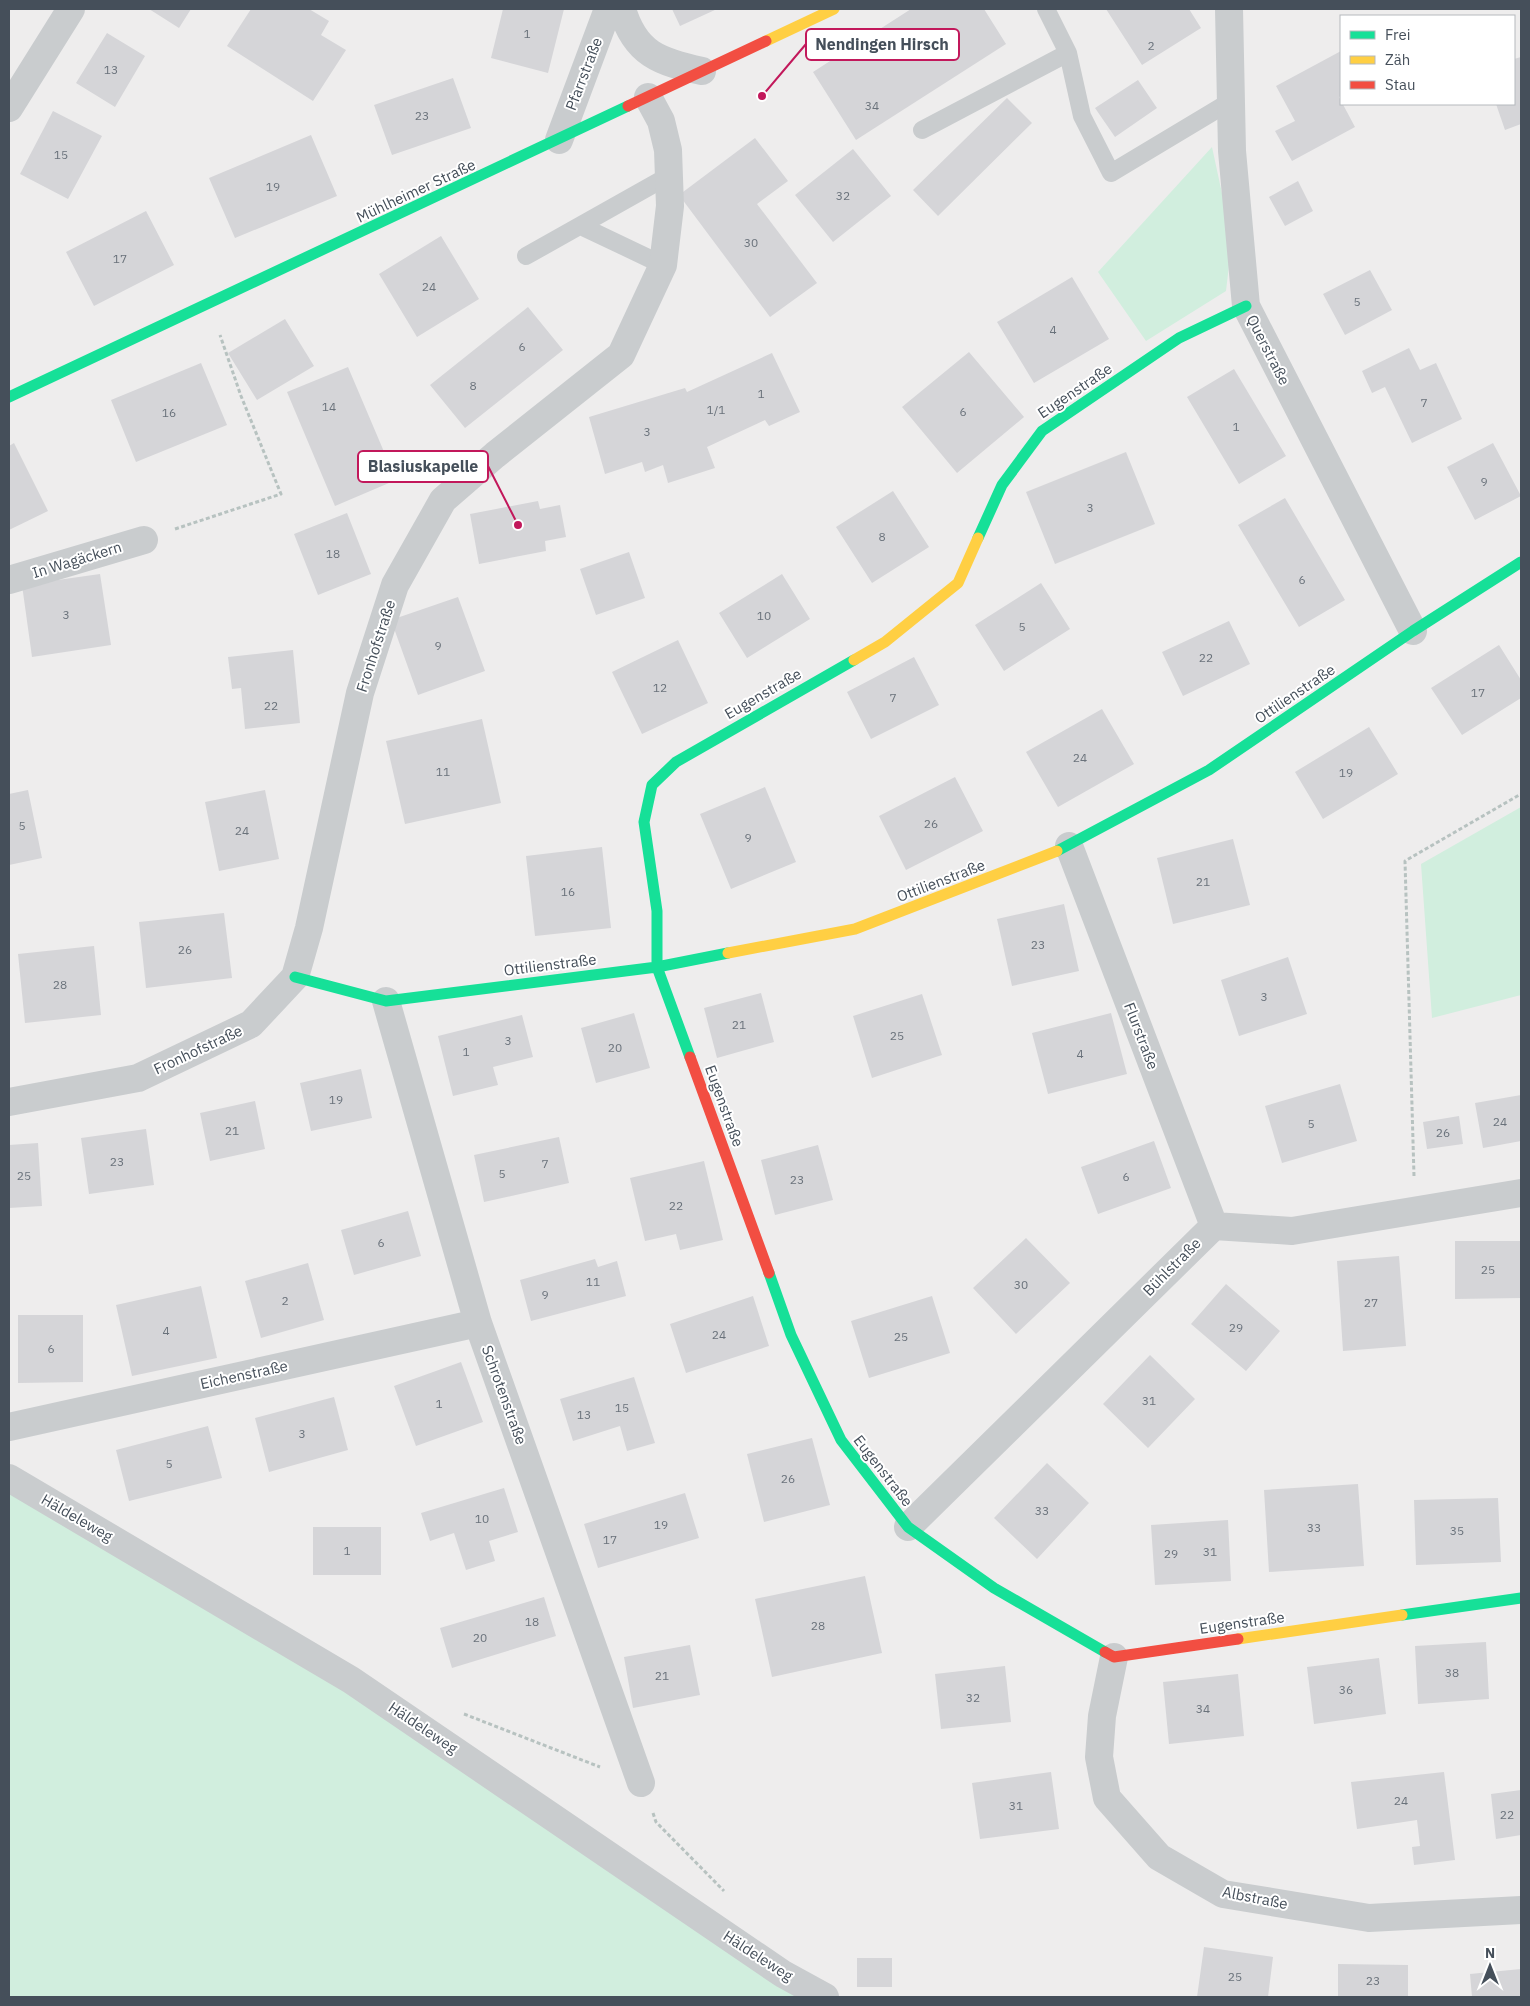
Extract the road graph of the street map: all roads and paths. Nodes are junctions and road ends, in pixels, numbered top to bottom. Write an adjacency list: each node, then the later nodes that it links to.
1 (71, 9): 11 (street)
2 (608, 9): 13 (street, Pfarrstraße)
3 (622, 9): 8 (street)
4 (834, 9): 8 (street, Mühlheimer Straße)
5 (1046, 9): 7 (lane)
6 (1229, 9): 10 (street, Querstraße)
7 (1068, 53): 10 (lane); 12 (lane)
8 (702, 71): 9 (street, Mühlheimer Straße)
9 (648, 97): 13 (street, Mühlheimer Straße); 14 (street, Fronhofstraße)
10 (1231, 101): 19 (street, Querstraße)
11 (9, 108)
12 (922, 130)
13 (559, 140): 18 (street, Mühlheimer Straße)
14 (670, 175): 15 (lane); 17 (street, Fronhofstraße)
15 (581, 226): 16 (lane); 17 (lane)
16 (526, 256)
17 (663, 265): 28 (street, Fronhofstraße)
18 (209, 304): 20 (street, Mühlheimer Straße); 21 (path)
19 (1246, 306): 24 (street, Querstraße); 27 (street, Eugenstraße)
20 (9, 397)
21 (144, 540): 23 (street, In Wagäckern)
22 (1521, 562): 24 (street, Ottilienstraße)
23 (9, 580)
24 (1413, 631): 26 (street, Ottilienstraße)
25 (1521, 794): 32 (path)
26 (1069, 846): 27 (street, Ottilienstraße); 33 (street, Flurstraße)
27 (657, 967): 29 (street, Ottilienstraße); 37 (street, Eugenstraße)
28 (295, 977): 29 (street, Ottilienstraße); 30 (street, Fronhofstraße)
29 (386, 1001): 34 (street, Schrotenstraße)
30 (9, 1102)
31 (1521, 1193): 32 (street, Bühlstraße)
32 (1416, 1212): 33 (street, Bühlstraße)
33 (1214, 1226): 37 (street, Bühlstraße)
34 (478, 1323): 35 (street, Eichenstraße); 41 (street, Schrotenstraße)
35 (9, 1427)
36 (9, 1478): 44 (street, Häldeleweg)
37 (908, 1526): 39 (street, Eugenstraße)
38 (1521, 1598): 39 (street, Eugenstraße)
39 (1114, 1657): 43 (street, Albstraße)
40 (456, 1711): 41 (path)
41 (641, 1783): 42 (path)
42 (731, 1898)
43 (1521, 1910)
44 (825, 1997)

